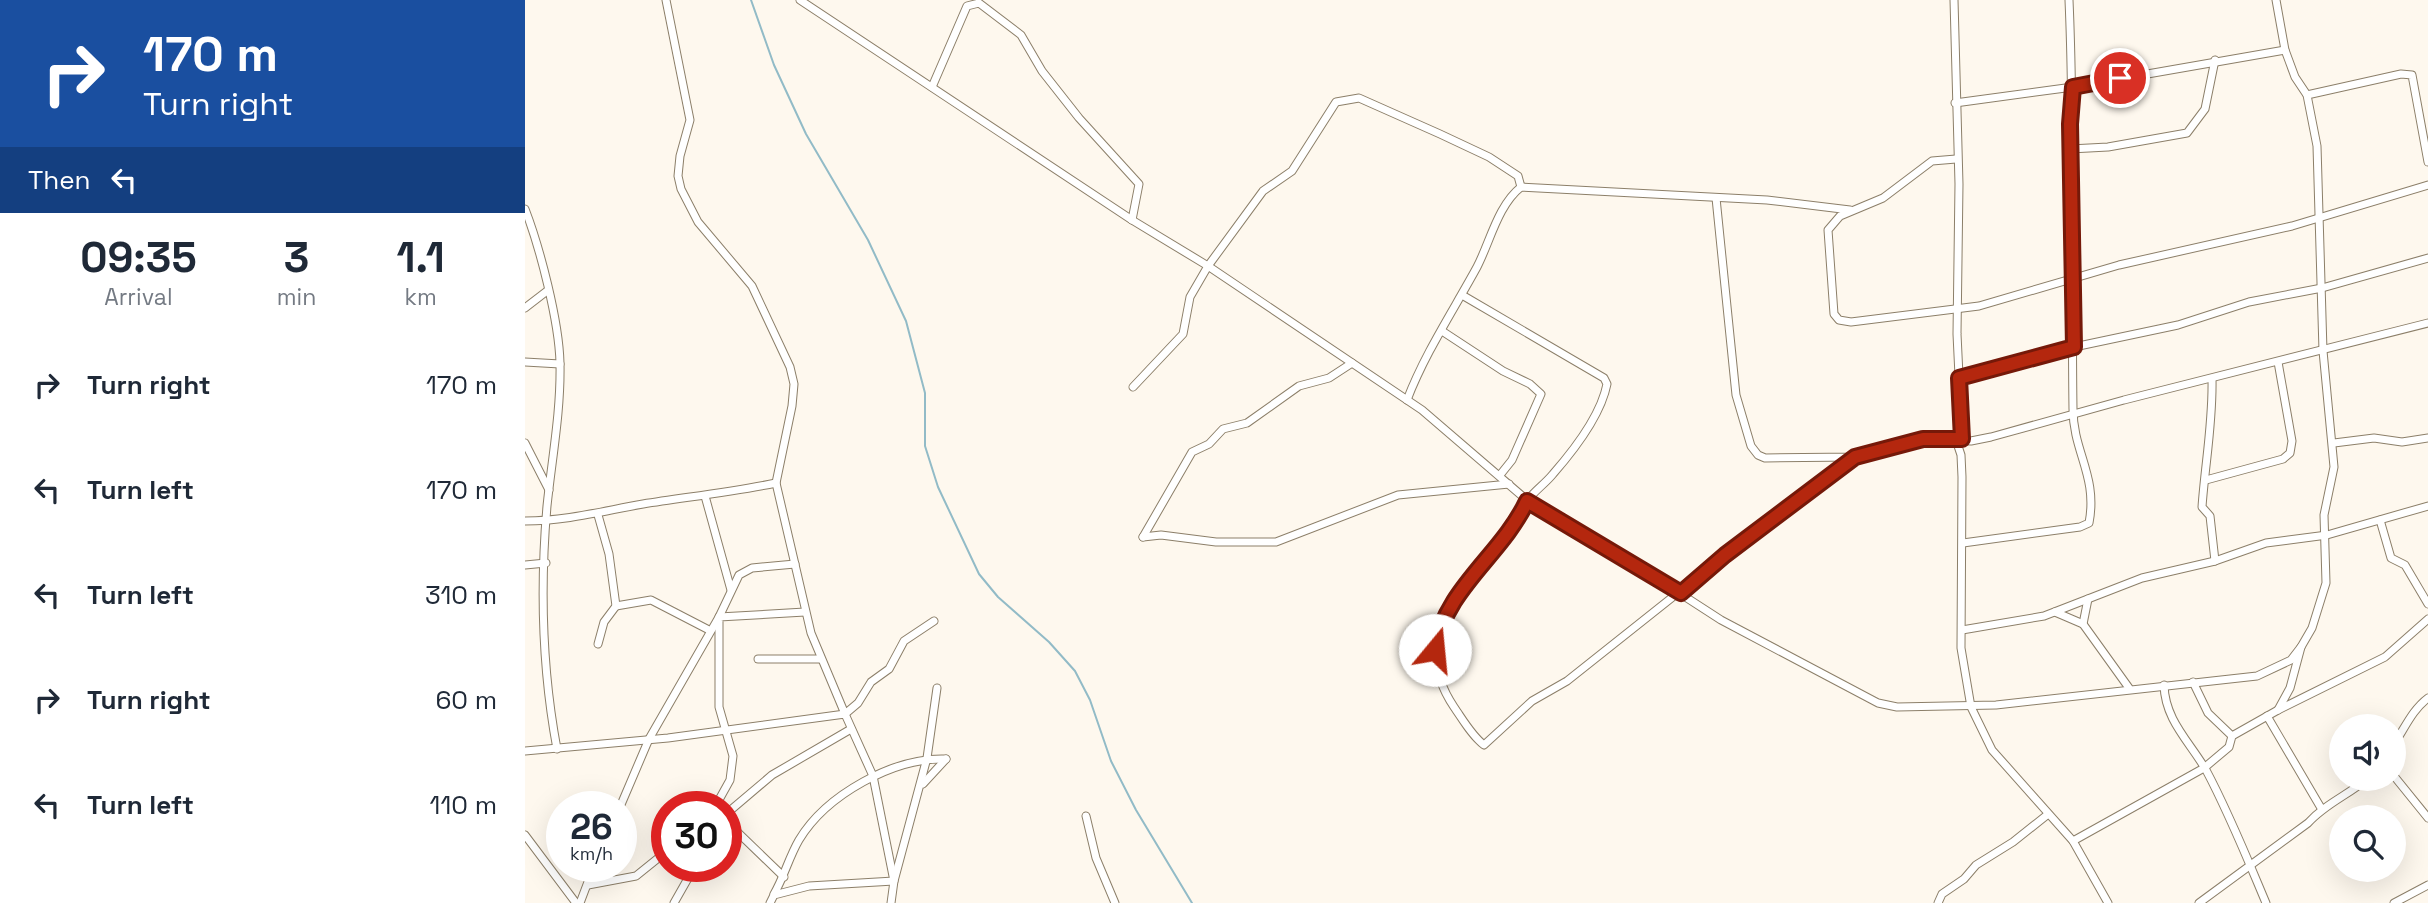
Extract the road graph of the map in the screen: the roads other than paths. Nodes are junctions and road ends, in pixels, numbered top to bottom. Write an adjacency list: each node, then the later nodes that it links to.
1 (666, 0): 53 (street)
2 (800, 0): 8 (street)
3 (1954, 0): 11 (street)
4 (2069, 0): 9 (street)
5 (2276, 0): 6 (street)
6 (2285, 50): 7 (street); 10 (street)
7 (2215, 60): 9 (street); 12 (street)
8 (932, 87): 21 (street); 21 (street)
9 (2073, 87): 11 (street); 12 (street)
10 (2307, 95): 14 (street); 20 (street)
11 (1955, 103): 13 (street)
12 (2070, 149): 24 (street)
13 (1956, 159): 19 (street); 29 (street)
14 (2428, 162)
15 (2428, 185): 20 (street)
16 (1521, 187): 17 (street); 23 (street); 27 (street)
17 (1716, 198): 19 (street); 49 (street)
18 (525, 209): 26 (street)
19 (1852, 210): 29 (street)
20 (2321, 216): 24 (street); 25 (street)
21 (1132, 220): 23 (street)
22 (2428, 258): 25 (street)
23 (1208, 265): 37 (street); 40 (street)
24 (2072, 280): 29 (street); 32 (street)
25 (2322, 288): 32 (street); 33 (street)
26 (547, 290): 28 (street); 36 (street)
27 (1462, 295): 31 (street); 58 (street)
28 (525, 308)
29 (1957, 310): 38 (street)
30 (2428, 323): 33 (street)
31 (1442, 331): 41 (street); 51 (street)
32 (2074, 347): 38 (street); 42 (street)
33 (2323, 351): 35 (street); 47 (street)
34 (525, 362): 36 (street)
35 (2278, 362): 39 (street); 52 (street)
36 (560, 363): 56 (street)
37 (1352, 363): 41 (street); 55 (street)
38 (1959, 378): 44 (street)
39 (2211, 379): 42 (street); 52 (street)
40 (1133, 387)
41 (1407, 400): 50 (street)
42 (2073, 413): 45 (street); 65 (street)
43 (2428, 438): 47 (street)
44 (1959, 440): 45 (street); 48 (street); 49 (street)
45 (1971, 441): 48 (street)
46 (525, 443): 56 (street)
47 (2334, 443): 64 (street)
48 (1961, 455): 65 (street)
49 (1855, 457): 71 (street)
50 (1488, 467): 51 (street); 55 (street)
51 (1500, 475): 54 (street)
52 (2206, 480): 67 (street)
53 (776, 483): 57 (street); 68 (street)
54 (1509, 484): 55 (street); 58 (street)
55 (1488, 486)
56 (550, 491): 63 (street)
57 (705, 496): 60 (street); 70 (street)
58 (1527, 501): 71 (street); 71 (street)
59 (2428, 506): 61 (street)
60 (598, 515): 63 (street); 74 (street)
61 (2380, 520): 64 (street); 73 (street)
62 (525, 521): 63 (street)
63 (547, 521): 66 (street)
64 (2327, 535): 67 (street); 84 (street)
65 (1963, 543): 82 (street)
66 (546, 562): 69 (street); 103 (street)
67 (2215, 562): 72 (street)
68 (795, 564): 70 (street); 75 (street)
69 (525, 565)
70 (731, 590): 77 (street)
71 (1681, 593): 94 (street)
72 (2088, 599): 76 (street); 80 (street)
73 (2428, 604)
74 (616, 606): 81 (street); 83 (street)
75 (805, 612): 77 (street); 86 (street)
76 (2055, 612): 80 (street); 82 (street)
77 (719, 617): 81 (street); 100 (street)
78 (2428, 619): 95 (street)
79 (933, 621): 96 (street)
80 (2083, 624): 91 (street)
81 (709, 630): 102 (street)
82 (1962, 630): 94 (street)
83 (598, 644)
84 (2301, 648): 87 (street); 95 (street)
85 (758, 659): 86 (street)
86 (821, 659): 96 (street)
87 (2193, 682): 88 (street); 101 (street)
88 (2164, 685): 89 (street); 92 (street)
89 (2149, 687): 91 (street); 92 (street)
90 (937, 688): 105 (street)
91 (2129, 688): 94 (street)
92 (2164, 698): 106 (street)
93 (2428, 698): 98 (street)
94 (1971, 707): 115 (street)
95 (2278, 709): 97 (street)
96 (845, 714): 99 (street); 100 (street)
97 (2267, 716): 101 (street); 114 (street)
98 (2406, 727)
99 (851, 729): 107 (street); 113 (street)
100 (725, 731): 102 (street); 110 (street)
101 (2232, 736): 106 (street)
102 (649, 740): 103 (street); 109 (street)
103 (557, 749): 104 (street)
104 (525, 751)
105 (927, 758): 107 (street); 108 (street); 108 (street)
106 (2204, 768): 120 (street); 122 (street)
107 (873, 776): 123 (street); 124 (street)
108 (920, 788): 124 (street)
109 (627, 791)
110 (722, 791)
111 (2352, 791): 114 (street)
112 (2406, 791): 117 (street)
113 (742, 800)
114 (2321, 808): 122 (street)
115 (2047, 815): 120 (street); 135 (street)
116 (1086, 816): 134 (street)
117 (2428, 818)
118 (525, 835): 130 (street)
119 (742, 836): 123 (street)
120 (2073, 841): 136 (street)
121 (651, 864): 127 (street)
122 (2251, 864): 137 (street); 138 (street)
123 (784, 877): 129 (street)
124 (894, 881): 129 (street); 133 (street)
125 (589, 882): 127 (street)
126 (686, 882): 131 (street)
127 (588, 885): 130 (street)
128 (2427, 886): 139 (street)
129 (773, 895): 132 (street)
130 (578, 903)
131 (674, 903)
132 (770, 903)
133 (891, 903)
134 (1115, 903)
135 (1938, 903)
136 (2108, 903)
137 (2199, 903)
138 (2266, 903)
139 (2394, 903)

